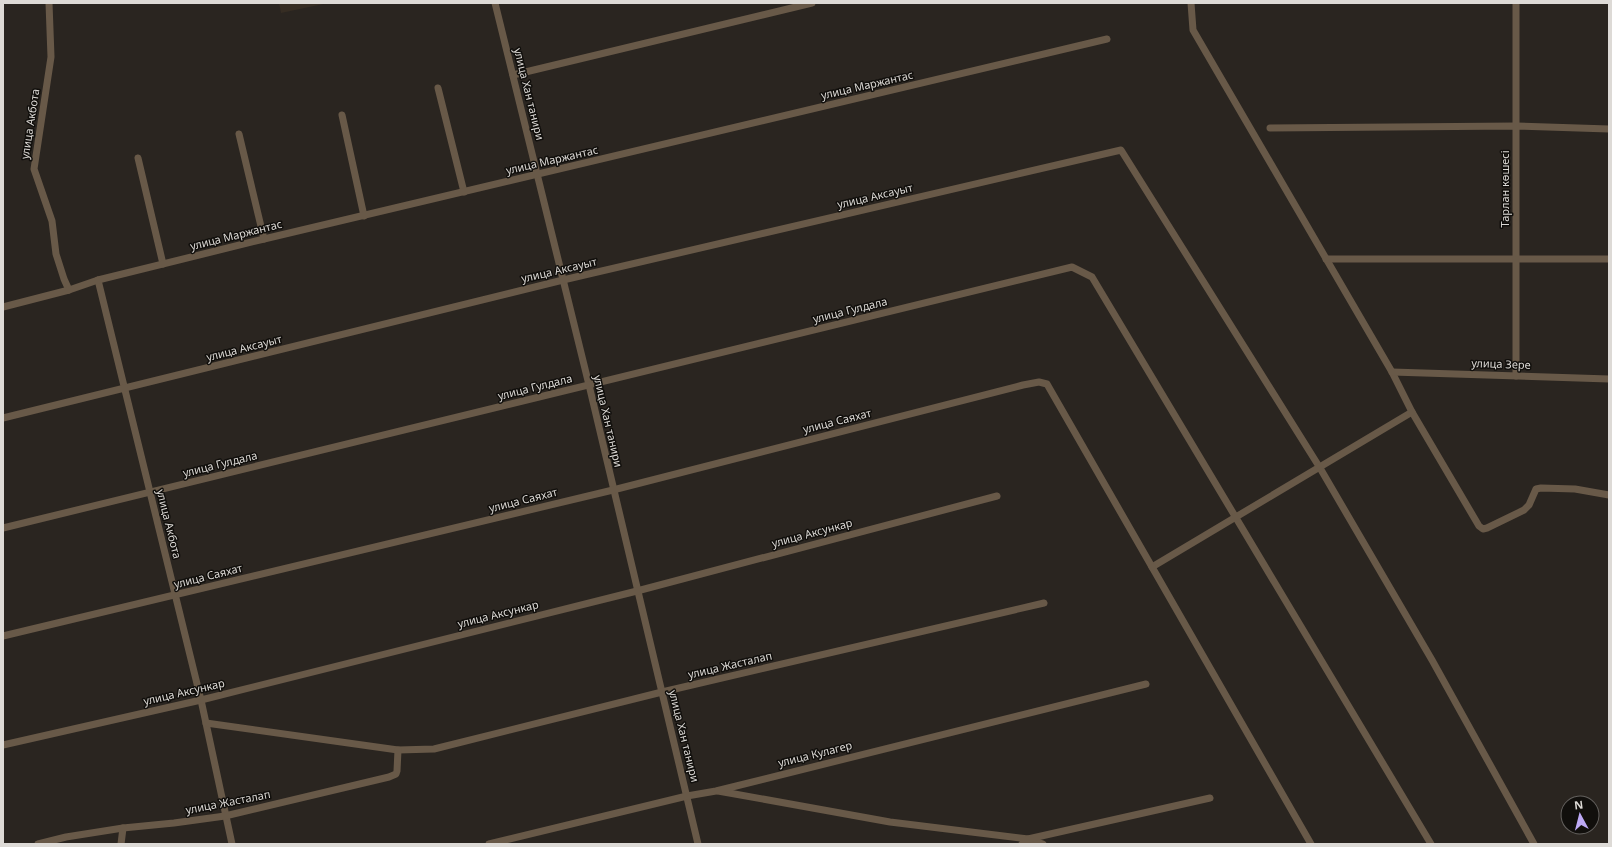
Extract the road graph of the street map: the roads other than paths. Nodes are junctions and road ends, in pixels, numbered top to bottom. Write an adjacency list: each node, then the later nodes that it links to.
1 (49, 3): 25 (street, улица Акбота)
2 (495, 3): 7 (street, улица Хан танири)
3 (812, 3): 7 (street)
4 (1191, 3): 19 (street)
5 (1516, 3): 10 (street, Тарлан көшесі)
6 (1107, 39): 15 (street, улица Маржантас)
7 (513, 76): 15 (street, улица Хан танири)
8 (438, 88): 16 (street)
9 (342, 115): 17 (street)
10 (1516, 126): 11 (street); 12 (street); 20 (street, Тарлан көшесі)
11 (1270, 128)
12 (1609, 129)
13 (239, 134): 18 (street)
14 (138, 158): 22 (street)
15 (537, 175): 16 (street, улица Маржантас); 24 (street, улица Хан танири)
16 (464, 192): 17 (street, улица Маржантас)
17 (364, 216): 18 (street, улица Маржантас)
18 (264, 239): 22 (street, улица Маржантас)
19 (1326, 259): 20 (street); 27 (street)
20 (1516, 259): 21 (street); 28 (street, Тарлан көшесі)
21 (1609, 259)
22 (164, 264): 23 (street, улица Маржантас)
23 (98, 280): 25 (street, улица Маржантас); 31 (street, улица Акбота)
24 (563, 280): 30 (street, улица Хан танири); 31 (street, улица Аксауыт); 34 (street, улица Аксауыт)
25 (69, 290): 26 (street, улица Маржантас)
26 (3, 307)
27 (1392, 372): 28 (street, улица Зере); 32 (street)
28 (1516, 376): 29 (street, улица Зере)
29 (1609, 379)
30 (589, 385): 35 (street, улица Хан танири); 36 (street, улица Гулдала); 39 (street, улица Гулдала)
31 (125, 388): 33 (street, улица Аксауыт); 36 (street, улица Акбота)
32 (1412, 412): 34 (street); 37 (street)
33 (3, 418)
34 (1320, 468): 39 (street); 66 (street)
35 (613, 490): 41 (street, улица Саяхат); 42 (street, улица Хан танири); 43 (street, улица Саяхат)
36 (150, 492): 40 (street, улица Гулдала); 43 (street, улица Акбота)
37 (1609, 495)
38 (997, 496): 42 (street, улица Аксункар)
39 (1236, 518): 41 (street); 65 (street)
40 (3, 528)
41 (1152, 567): 64 (street)
42 (637, 591): 47 (street, улица Хан танири); 48 (street, улица Аксункар)
43 (175, 595): 45 (street, улица Саяхат); 48 (street, улица Акбота)
44 (1044, 603): 47 (street, улица Жасталап)
45 (3, 636)
46 (1146, 684): 52 (street, улица Кулагер)
47 (662, 692): 51 (street, улица Жасталап); 53 (street, улица Хан танири)
48 (201, 700): 49 (street, улица Акбота); 50 (street, улица Аксункар)
49 (206, 723): 51 (street, улица Жасталап); 55 (street, улица Акбота)
50 (3, 745)
51 (398, 750): 55 (street, улица Жасталап)
52 (716, 791): 53 (street, улица Кулагер); 57 (street)
53 (688, 796): 61 (street, улица Кулагер); 62 (street, улица Хан танири)
54 (1210, 798): 57 (street)
55 (225, 816): 56 (street, улица Жасталап); 60 (street, улица Акбота)
56 (123, 828): 58 (street, улица Жасталап); 59 (street)
57 (1025, 842): 63 (street)
58 (38, 844)
59 (121, 844)
60 (232, 844)
61 (489, 844)
62 (698, 844)
63 (1043, 844)
64 (1311, 844)
65 (1431, 844)
66 (1534, 844)

